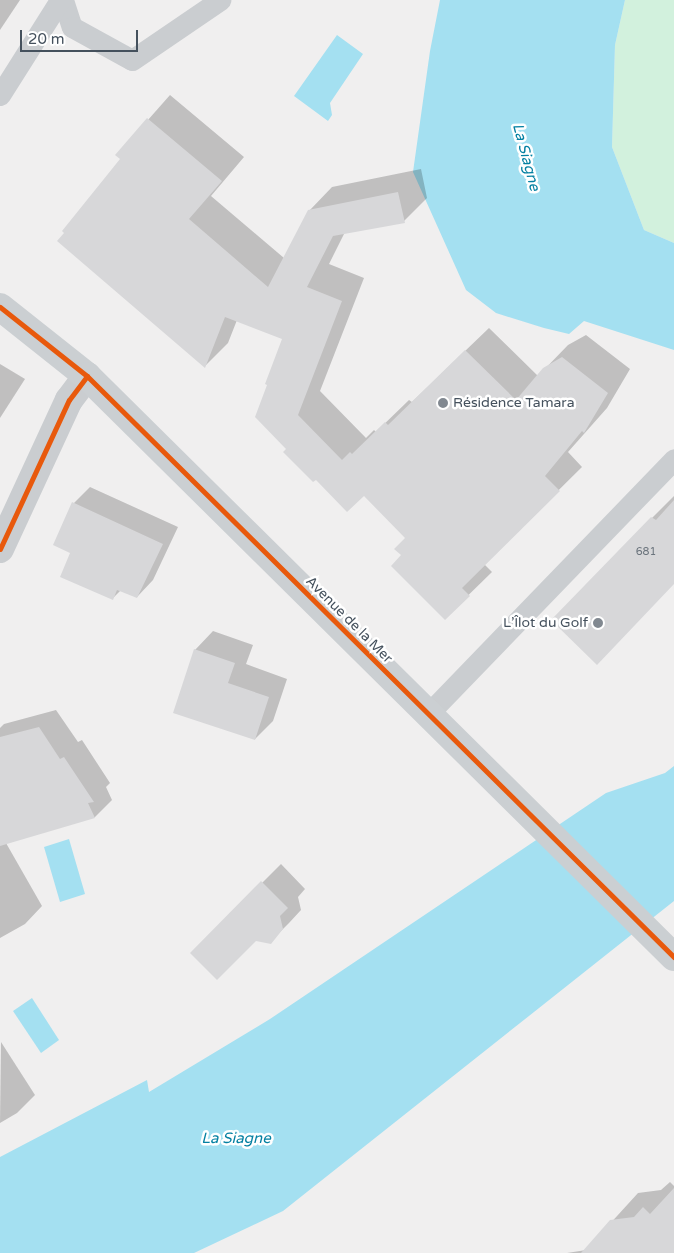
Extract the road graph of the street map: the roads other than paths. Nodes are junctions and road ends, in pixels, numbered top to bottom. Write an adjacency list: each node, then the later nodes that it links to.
1 (61, 0): 2 (lane); 3 (lane)
2 (220, 0)
3 (0, 95)
4 (0, 307): 5 (main road, Avenue de la Mer)
5 (87, 376): 7 (street); 8 (main road, Avenue de la Mer)
6 (674, 459): 8 (lane)
7 (0, 549)
8 (428, 714): 9 (main road, Avenue de la Mer)
9 (673, 957)

